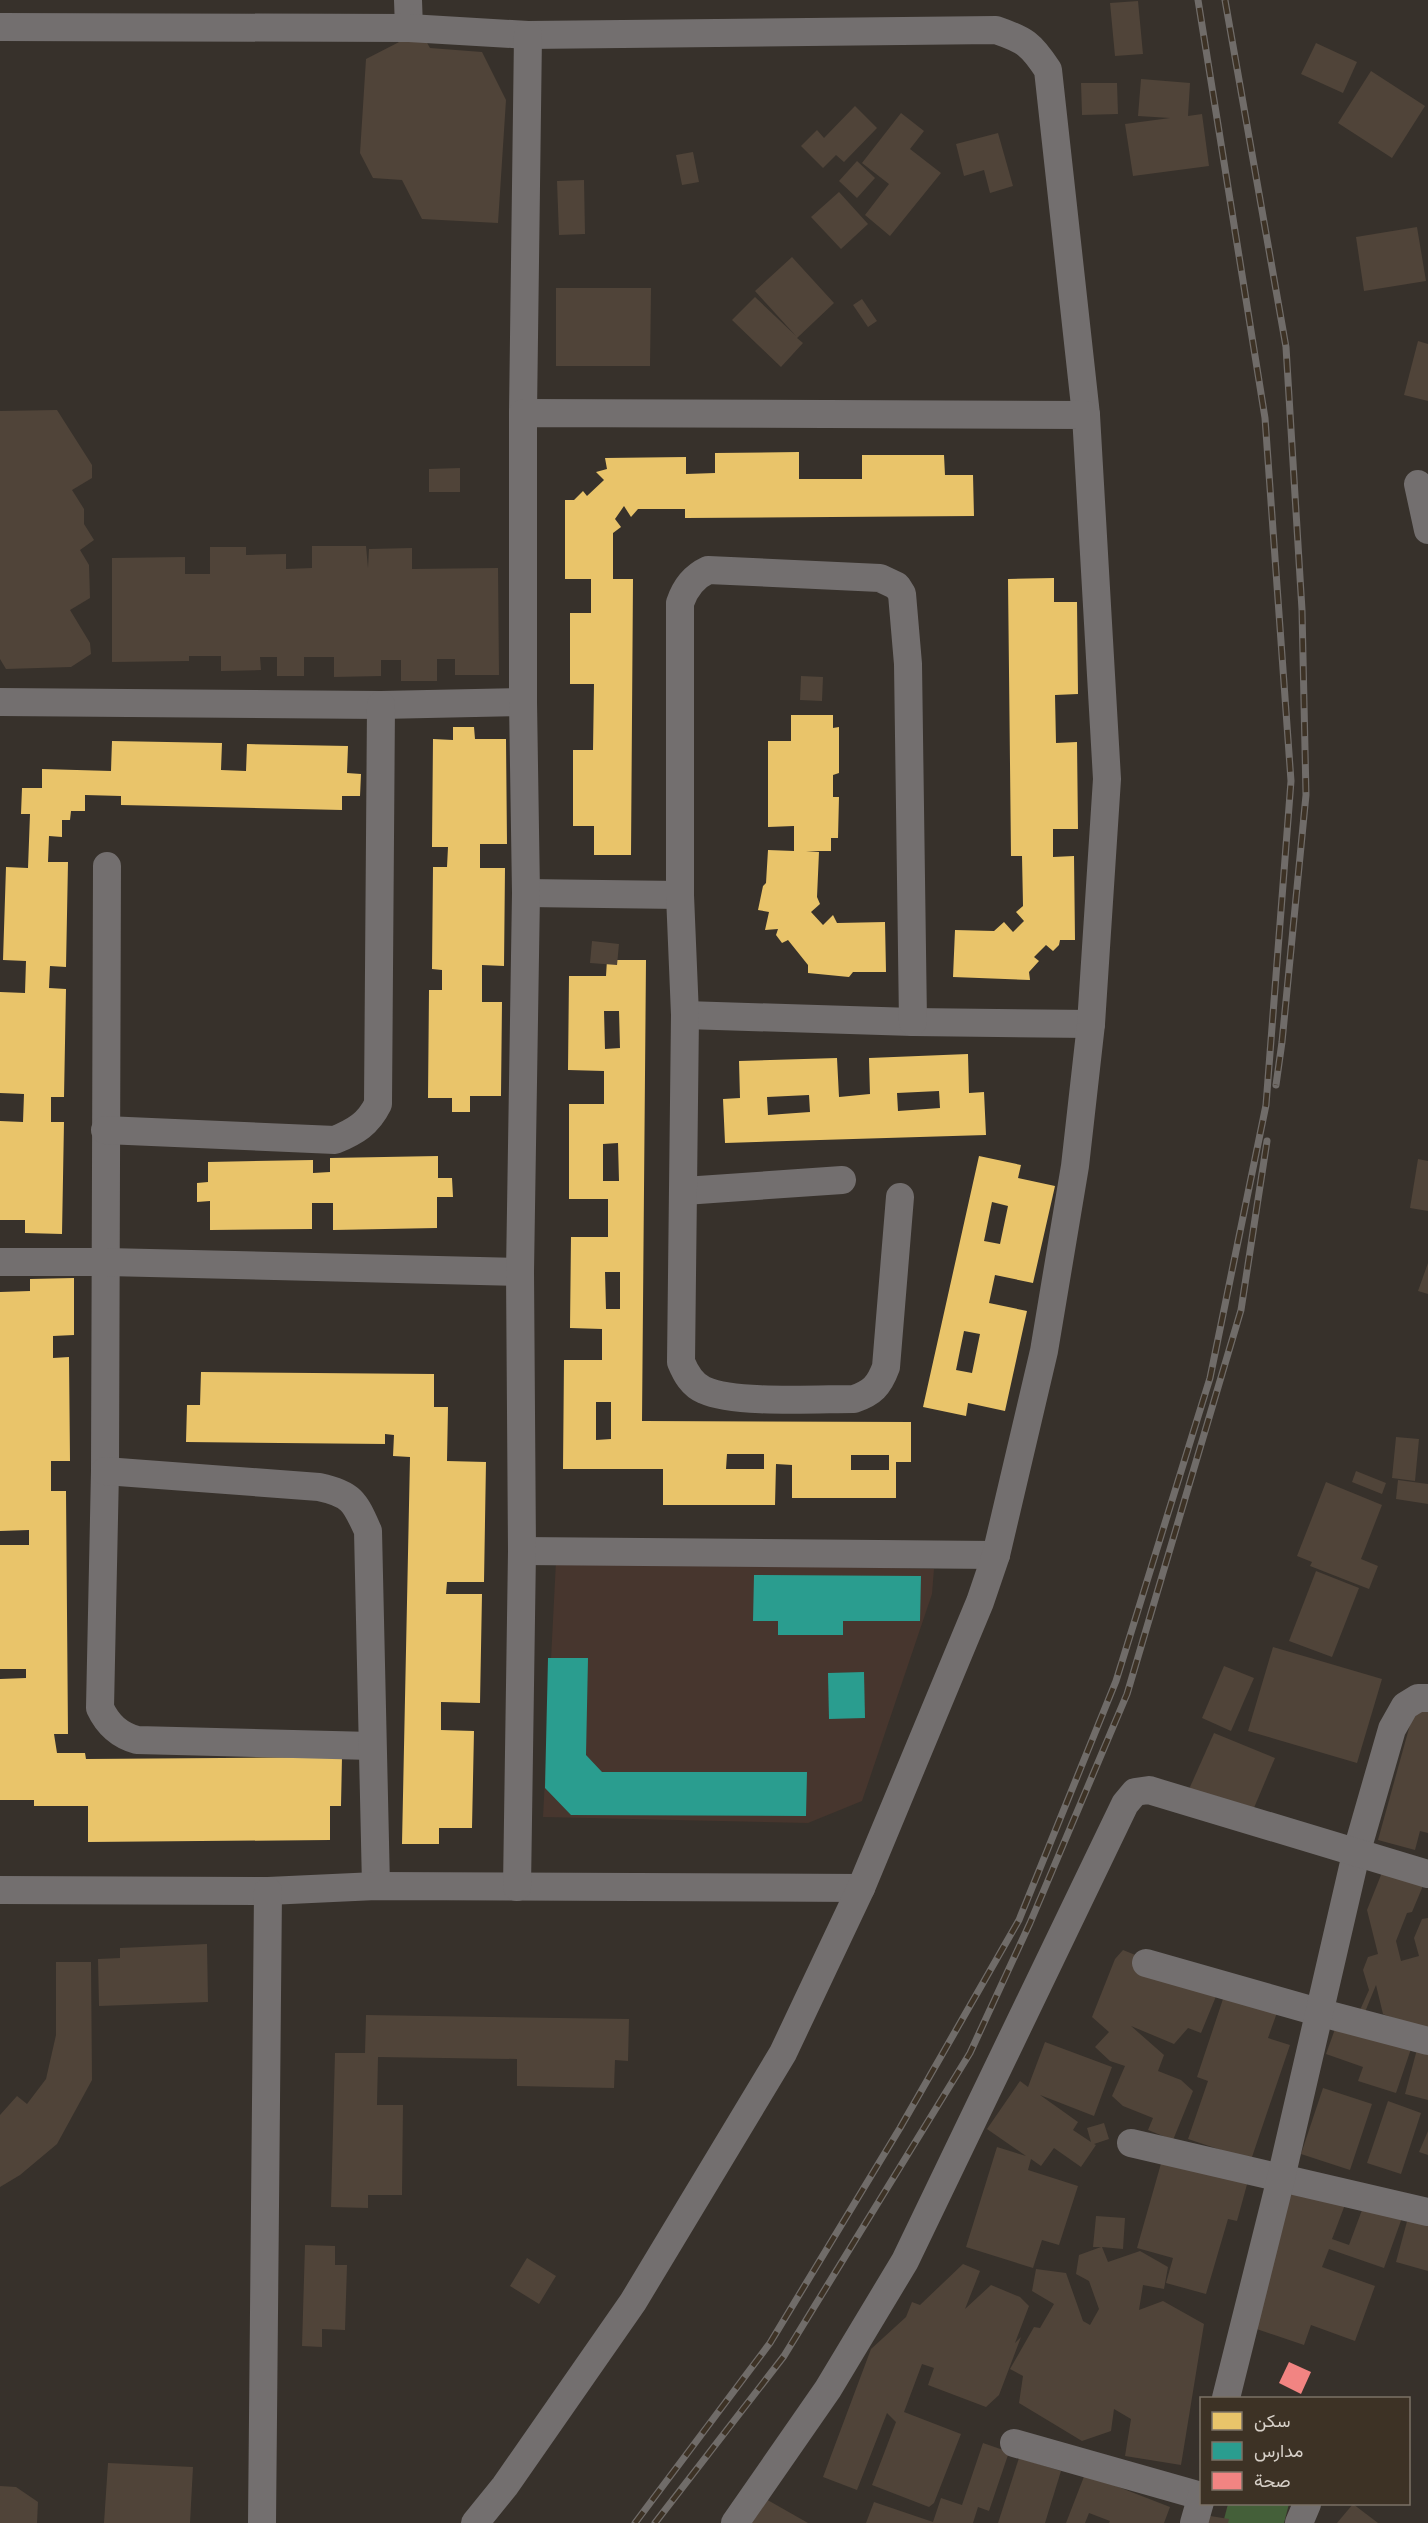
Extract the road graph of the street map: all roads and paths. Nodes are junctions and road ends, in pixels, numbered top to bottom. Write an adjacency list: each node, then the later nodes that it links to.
1 (408, 0): 3 (street)
2 (0, 27): 3 (street)
3 (409, 28): 4 (street)
4 (528, 35): 5 (street); 6 (street)
5 (524, 413): 6 (street); 10 (street)
6 (1086, 415): 17 (street)
7 (1418, 484): 8 (street)
8 (1428, 530)
9 (0, 702): 11 (street)
10 (523, 702): 11 (street); 13 (street)
11 (381, 705): 18 (street)
12 (107, 866): 18 (street)
13 (526, 893): 14 (street); 24 (street)
14 (680, 895): 15 (street); 16 (street)
15 (685, 1015): 16 (street); 20 (street)
16 (913, 1022): 17 (street)
17 (1091, 1024): 27 (street)
18 (105, 1130): 23 (street)
19 (842, 1180): 20 (street)
20 (684, 1191): 21 (street)
21 (900, 1197)
22 (0, 1262): 23 (street)
23 (107, 1262): 24 (street); 25 (street)
24 (520, 1272): 26 (street)
25 (105, 1471): 29 (street); 29 (street)
26 (522, 1551): 27 (street); 33 (street)
27 (996, 1555): 34 (street)
28 (1428, 1698): 30 (street)
29 (372, 1746): 32 (street)
30 (1356, 1854): 31 (street); 38 (street); 50 (street)
31 (1428, 1874)
32 (376, 1886): 33 (street); 36 (street)
33 (517, 1887): 34 (street)
34 (861, 1888): 49 (street)
35 (0, 1890): 36 (street)
36 (268, 1891): 48 (street)
37 (1146, 1963): 38 (street)
38 (1318, 2012): 39 (street); 41 (street)
39 (1428, 2041)
40 (1131, 2143): 41 (street)
41 (1281, 2178): 42 (street); 43 (street)
42 (1428, 2212)
43 (1226, 2397)
44 (1014, 2444): 45 (street)
45 (1200, 2495)
46 (1200, 2499): 51 (street)
47 (1306, 2505): 52 (street)
48 (262, 2523)
49 (476, 2523)
50 (735, 2523)
51 (1194, 2523)
52 (1299, 2523)

